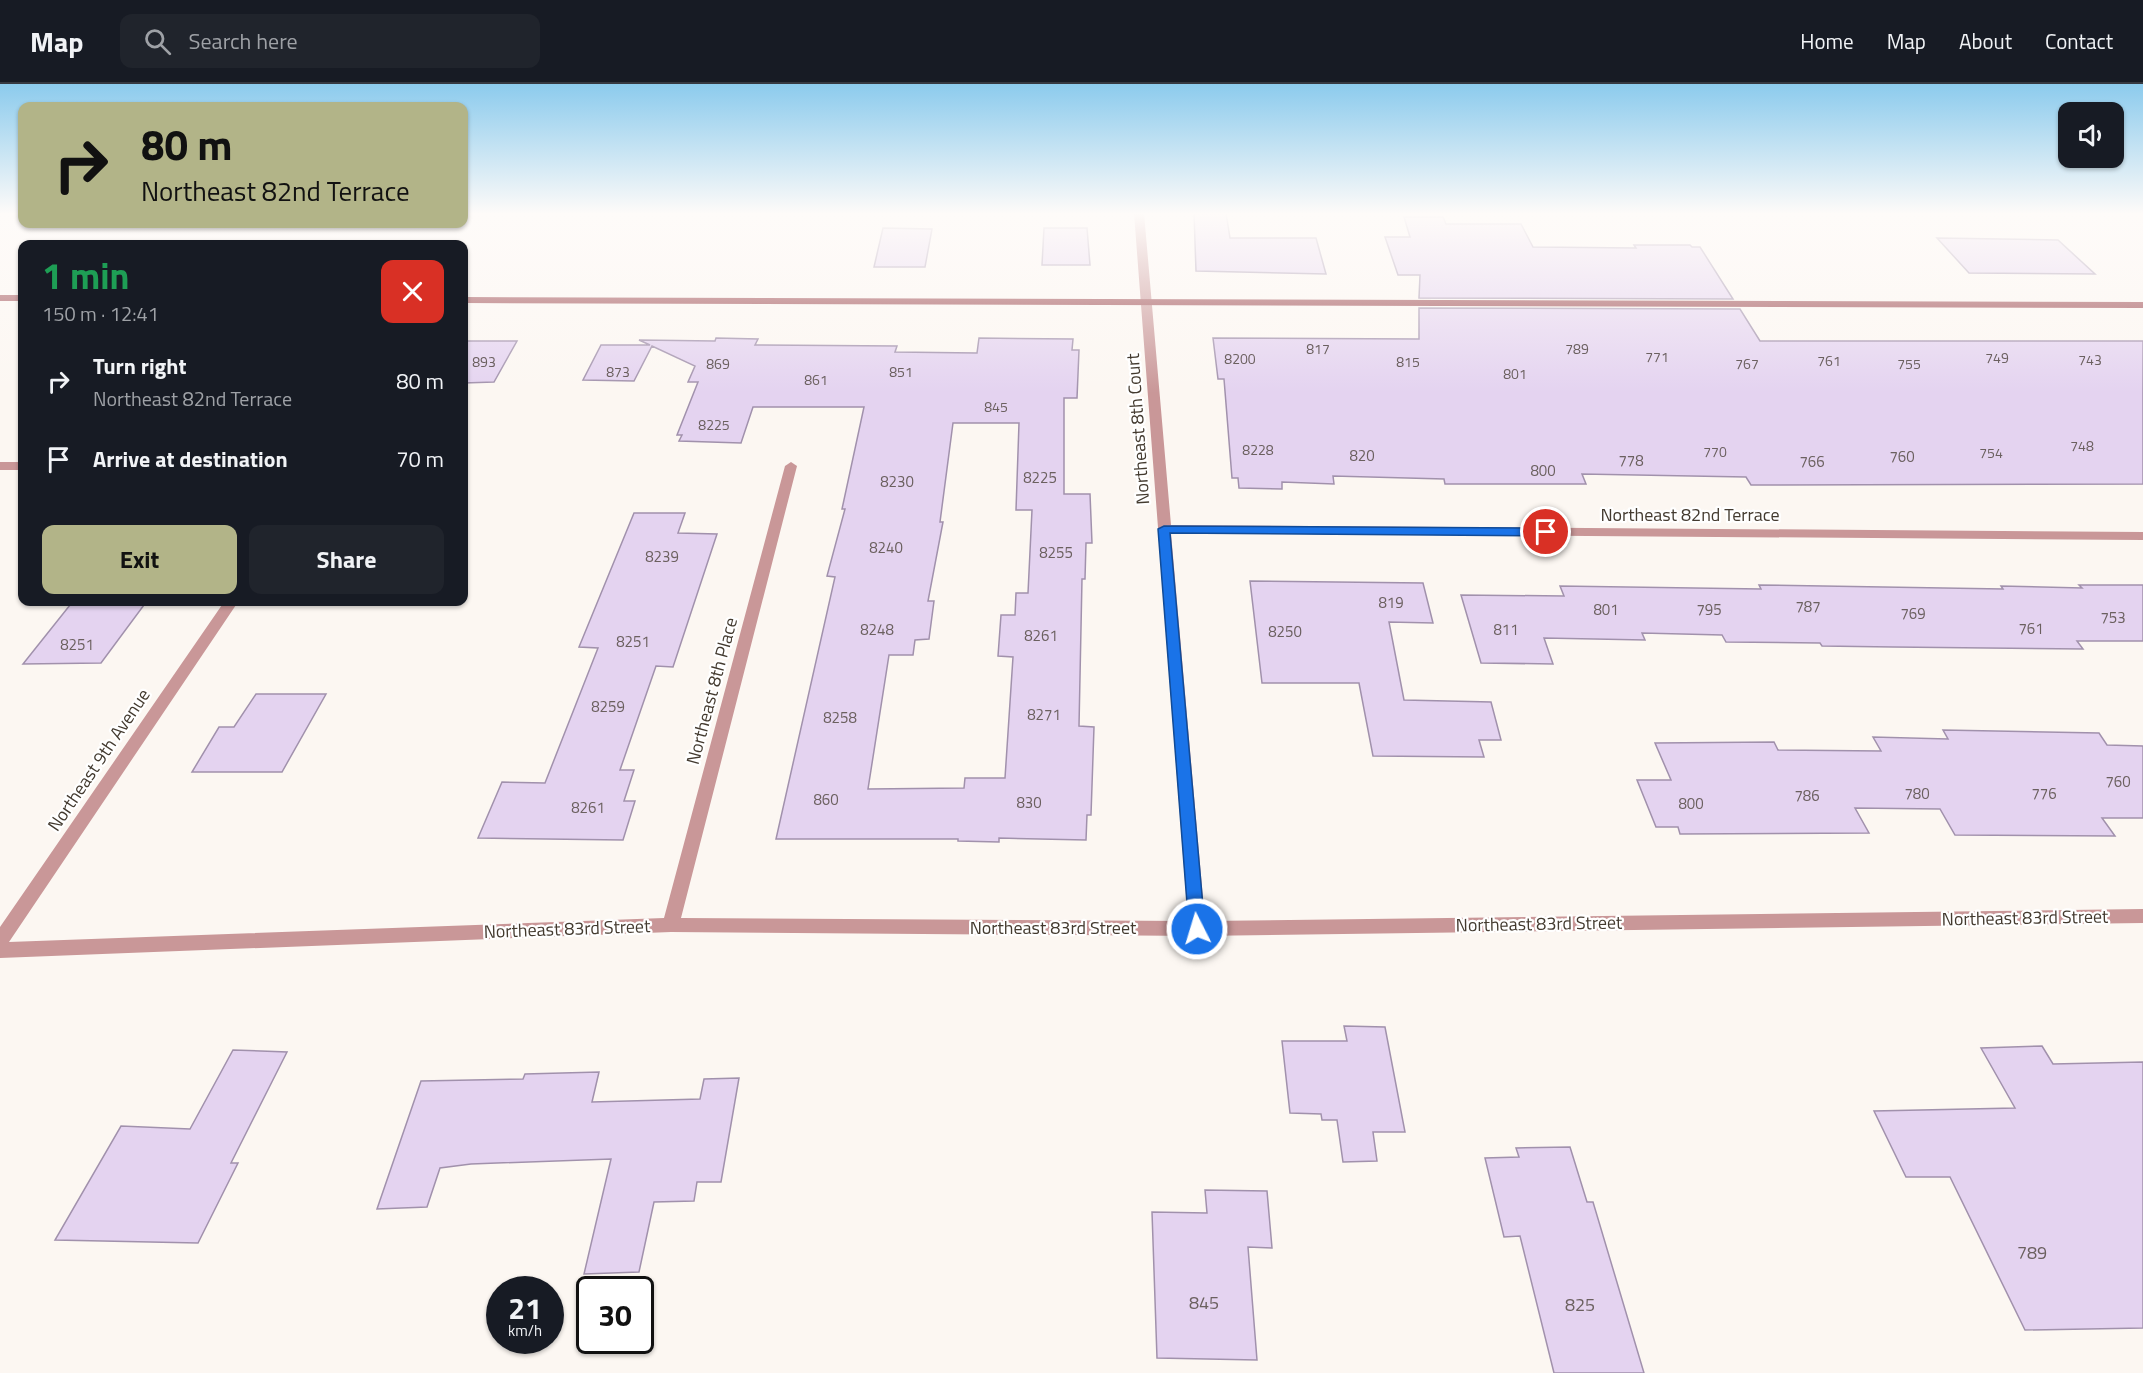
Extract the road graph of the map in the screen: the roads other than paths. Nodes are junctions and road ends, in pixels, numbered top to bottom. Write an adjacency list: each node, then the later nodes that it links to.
1 (1144, 273): 5 (street, Northeast 8th Court)
2 (0, 298): 3 (main road)
3 (18, 298)
4 (468, 300): 5 (main road)
5 (1146, 302): 6 (main road); 10 (street, Northeast 8th Court)
6 (2143, 305)
7 (0, 465): 8 (street)
8 (18, 466)
9 (791, 466): 14 (street, Northeast 8th Place)
10 (1164, 529): 11 (street, Northeast 82nd Terrace); 15 (street, Northeast 8th Court)
11 (2143, 536)
12 (228, 606): 16 (street, Northeast 9th Avenue)
13 (2143, 916): 15 (street, Northeast 83rd Street)
14 (671, 925): 15 (street, Northeast 83rd Street); 17 (street, Northeast 83rd Street)
15 (1197, 929)
16 (0, 941)
17 (0, 950)

